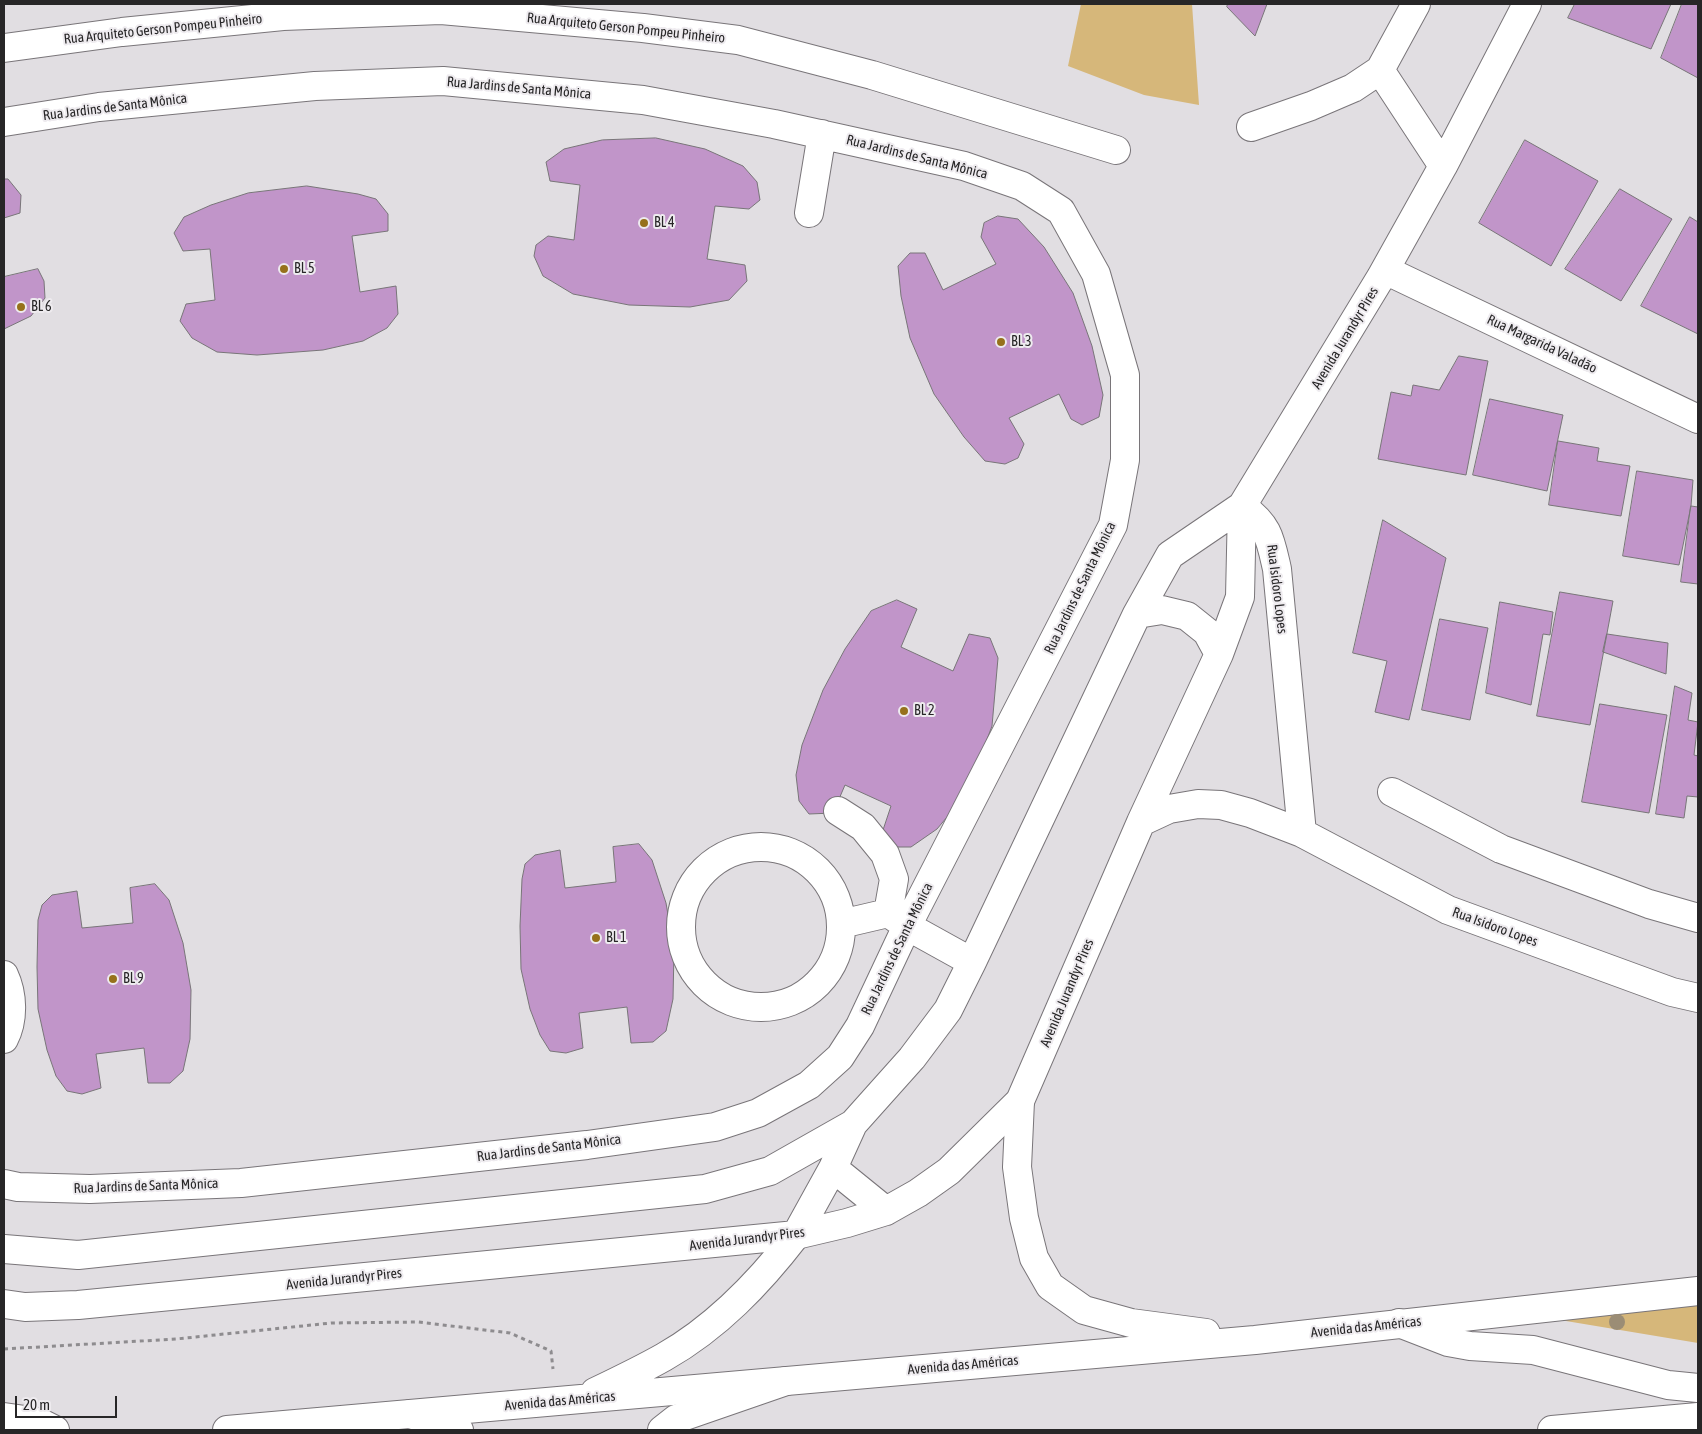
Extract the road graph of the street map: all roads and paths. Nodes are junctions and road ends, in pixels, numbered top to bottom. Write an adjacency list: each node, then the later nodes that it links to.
1 (1416, 4): 4 (main road)
2 (1527, 4): 9 (main road, Avenida Jurandyr Pires)
3 (4, 48): 8 (main road, Rua Arquiteto Gerson Pompeu Pinheiro)
4 (1380, 70): 6 (main road); 9 (main road)
5 (4, 122): 7 (main road, Rua Jardins de Santa Mônica)
6 (1251, 127)
7 (822, 134): 10 (main road); 21 (main road, Rua Jardins de Santa Mônica)
8 (1116, 150)
9 (1443, 166): 11 (main road, Avenida Jurandyr Pires)
10 (809, 214)
11 (1385, 270): 12 (main road, Rua Margarida Valadão); 13 (main road, Avenida Jurandyr Pires)
12 (1698, 419)
13 (1242, 506): 14 (main road, Avenida Jurandyr Pires); 15 (main road, Avenida Jurandyr Pires); 19 (main road, Rua Isidoro Lopes)
14 (1137, 614): 15 (main road); 23 (main road, Avenida Jurandyr Pires)
15 (1219, 654): 18 (main road, Avenida Jurandyr Pires)
16 (1392, 792): 20 (main road)
17 (838, 811): 21 (main road)
18 (1141, 822): 19 (main road, Rua Isidoro Lopes); 27 (main road, Avenida Jurandyr Pires)
19 (1302, 833): 25 (main road, Rua Isidoro Lopes)
20 (1698, 918)
21 (898, 919): 22 (main road); 23 (main road); 30 (main road, Rua Jardins de Santa Mônica)
22 (841, 924): 22 (main road)
23 (972, 962): 28 (main road, Avenida Jurandyr Pires)
24 (4, 975): 26 (main road)
25 (1698, 998)
26 (4, 1039)
27 (1020, 1101): 31 (main road, Avenida Jurandyr Pires); 37 (main road)
28 (853, 1124): 29 (main road); 33 (main road, Avenida Jurandyr Pires)
29 (833, 1168): 31 (main road); 32 (main road)
30 (4, 1184)
31 (886, 1211): 32 (main road, Avenida Jurandyr Pires)
32 (796, 1236): 35 (main road, Avenida Jurandyr Pires); 41 (main road)
33 (4, 1249)
34 (1698, 1291): 36 (main road, Avenida das Américas)
35 (4, 1304)
36 (1399, 1323): 37 (main road, Avenida das Américas); 40 (main road)
37 (1255, 1340): 39 (main road, Avenida das Américas)
38 (4, 1349): 41 (path)
39 (786, 1380): 41 (main road, Avenida das Américas); 48 (main road)
40 (1698, 1388)
41 (569, 1400): 42 (main road, Avenida das Américas)
42 (410, 1414): 46 (main road, Avenida das Américas); 47 (main road)
43 (4, 1417): 45 (main road)
44 (1698, 1417): 49 (main road)
45 (55, 1430)
46 (228, 1430)
47 (459, 1430)
48 (662, 1430)
49 (1552, 1430)

